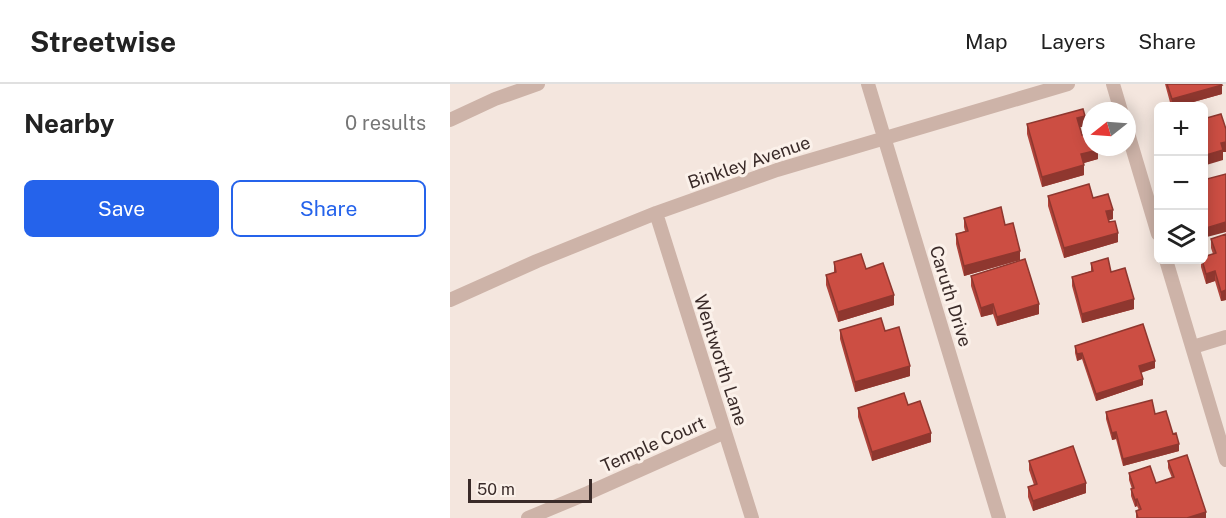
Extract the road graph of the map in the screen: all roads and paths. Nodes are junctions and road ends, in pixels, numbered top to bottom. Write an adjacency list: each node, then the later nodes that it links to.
1 (538, 84): 6 (street)
2 (868, 84): 7 (street, Caruth Drive)
3 (1068, 84): 7 (street, Binkley Avenue)
4 (1113, 84): 5 (street)
5 (1118, 102)
6 (450, 120)
7 (884, 138): 9 (street, Binkley Avenue); 19 (street, Caruth Drive)
8 (1135, 156): 10 (street)
9 (656, 213): 12 (street, Binkley Avenue); 15 (street, Wentworth Lane)
10 (1154, 221)
11 (1167, 264): 14 (street)
12 (450, 300)
13 (1226, 337): 14 (street)
14 (1193, 347): 16 (street)
15 (725, 432): 17 (street, Temple Court); 18 (street, Wentworth Lane)
16 (1226, 460)
17 (528, 518)
18 (752, 518)
19 (999, 518)

